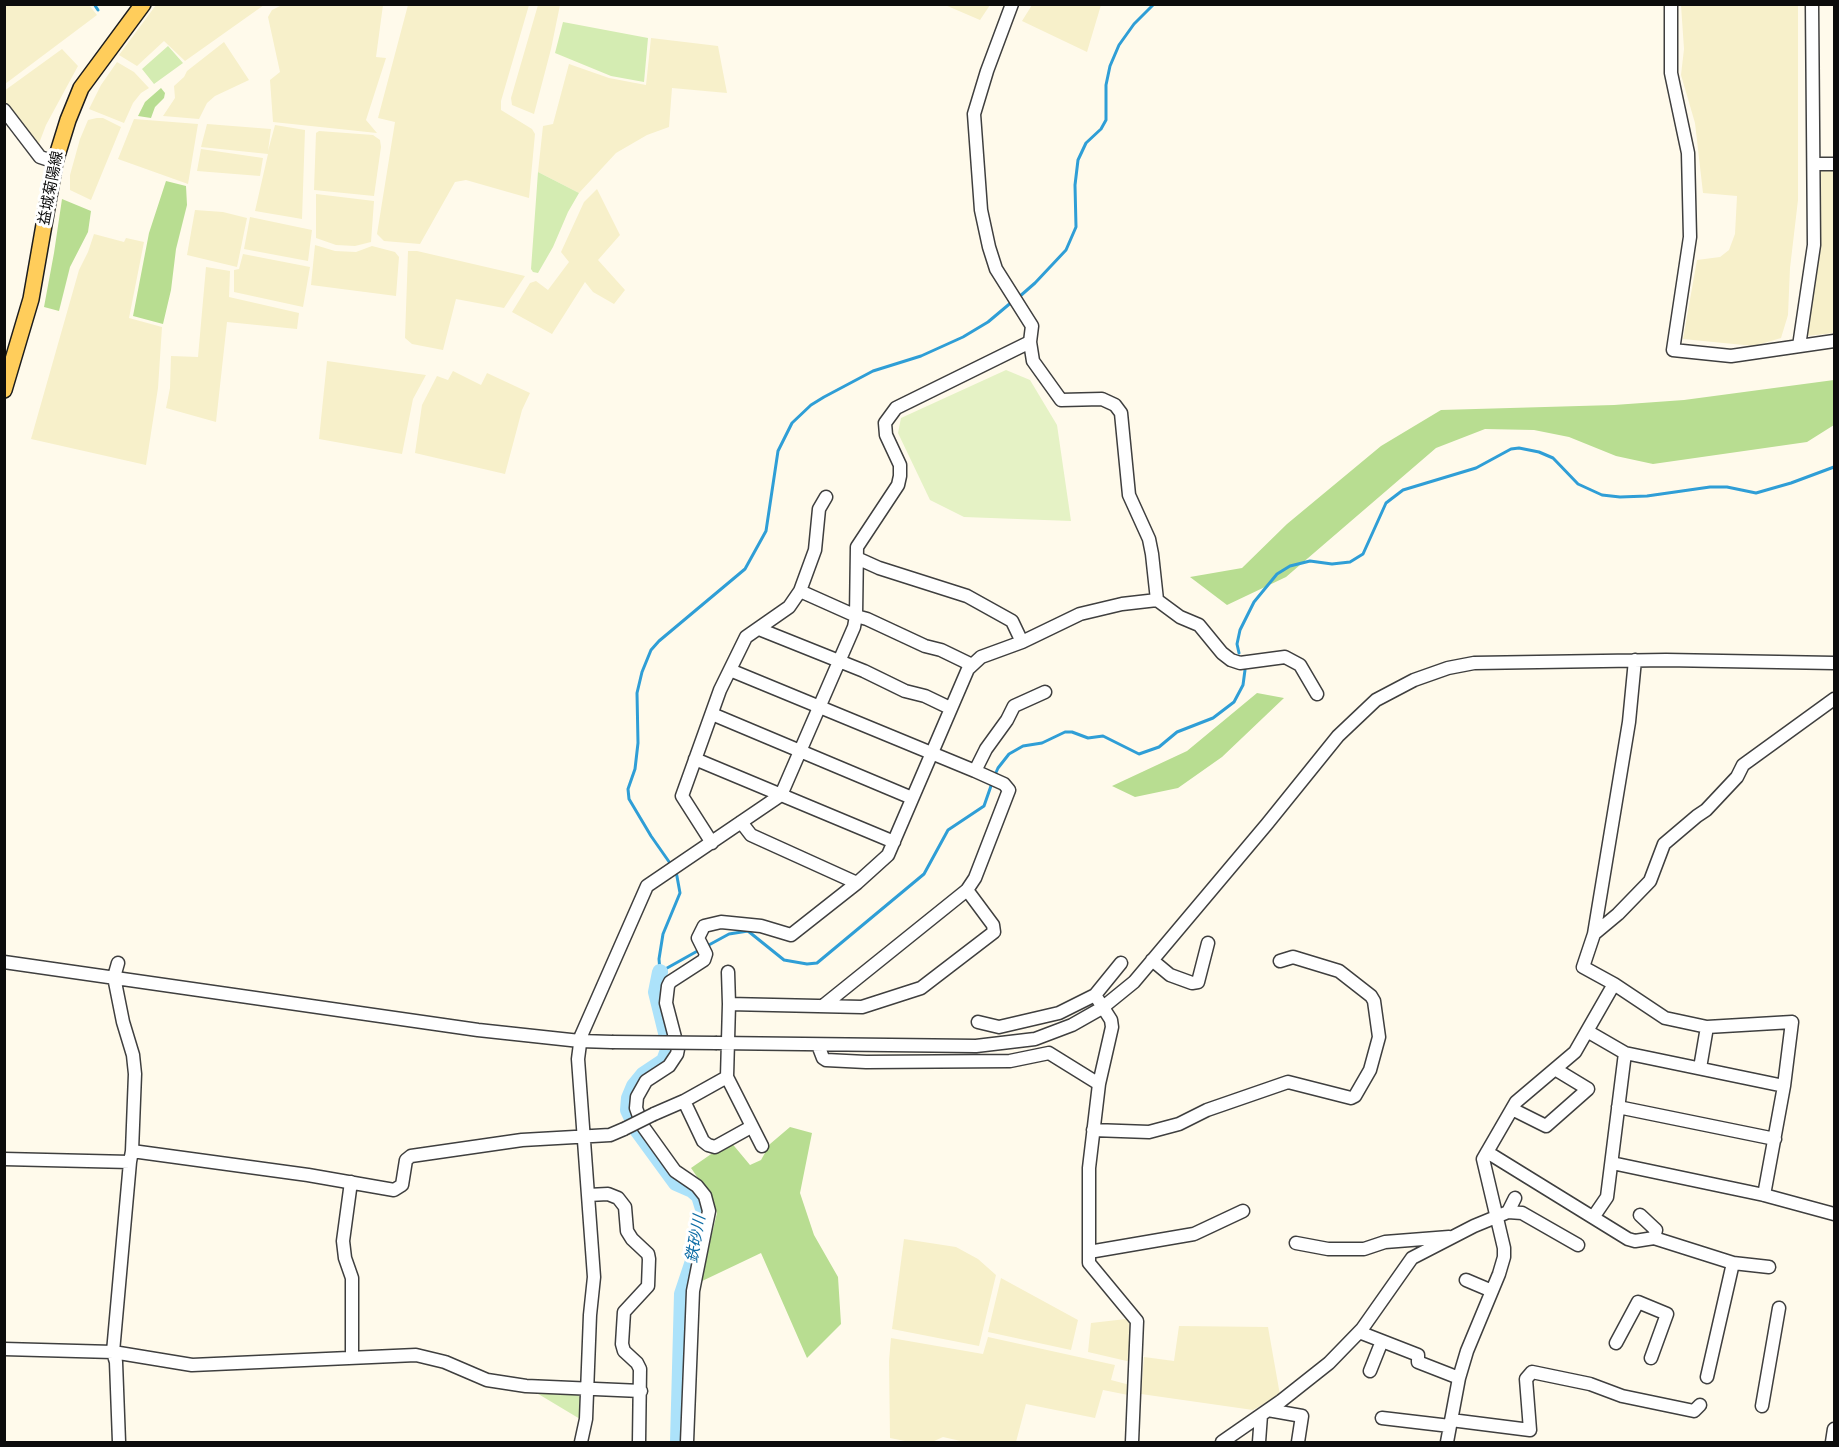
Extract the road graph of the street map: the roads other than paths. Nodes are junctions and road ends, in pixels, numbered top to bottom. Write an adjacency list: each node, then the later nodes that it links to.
1 (143, 4): 6 (main road, 益城菊陽線)
2 (1012, 4): 10 (street)
3 (1671, 4): 11 (street)
4 (1812, 4): 7 (street)
5 (4, 110): 6 (street)
6 (55, 162): 12 (main road, 益城菊陽線)
7 (1814, 164): 8 (street); 11 (street)
8 (1834, 164)
9 (1834, 341): 11 (street)
10 (1030, 342): 14 (street); 16 (street)
11 (1799, 346)
12 (4, 390)
13 (826, 497): 15 (street)
14 (859, 559): 17 (street); 19 (street)
15 (800, 591): 17 (street); 18 (street)
16 (1157, 600): 19 (street); 26 (street)
17 (856, 616): 21 (street); 23 (street)
18 (759, 629): 21 (street); 24 (street)
19 (1022, 642): 23 (street)
20 (1635, 660): 22 (street); 42 (street); 44 (street)
21 (839, 661): 28 (street); 29 (street)
22 (1834, 663)
23 (972, 665): 29 (street)
24 (730, 670): 28 (street); 30 (street)
25 (1045, 692): 34 (street)
26 (1317, 694)
27 (1834, 699): 42 (street)
28 (820, 708): 31 (street); 32 (street)
29 (950, 708): 32 (street)
30 (712, 714): 31 (street); 33 (street)
31 (801, 751): 35 (street); 36 (street)
32 (931, 752): 34 (street); 36 (street)
33 (695, 759): 35 (street); 39 (street)
34 (978, 772): 41 (street)
35 (781, 795): 37 (street); 38 (street)
36 (912, 798): 38 (street)
37 (741, 822): 39 (street); 40 (street)
38 (894, 842): 40 (street)
39 (712, 843): 59 (street)
40 (857, 883): 120 (street)
41 (967, 890): 54 (street); 54 (street)
42 (1594, 934): 51 (street)
43 (1208, 943): 44 (street)
44 (1152, 960): 55 (street)
45 (1280, 961): 72 (street)
46 (4, 962): 50 (street)
47 (118, 963): 50 (street)
48 (1121, 963): 52 (street)
49 (728, 972): 53 (street)
50 (114, 977): 59 (street); 77 (street)
51 (1614, 984): 57 (street); 58 (street)
52 (1095, 995): 55 (street); 56 (street)
53 (729, 1004): 54 (street); 60 (street)
54 (824, 1005)
55 (1102, 1008): 61 (street); 66 (street)
56 (978, 1022)
57 (1707, 1027): 63 (street); 67 (street)
58 (1587, 1031): 62 (street); 64 (street)
59 (580, 1041): 60 (street, bridge); 73 (street)
60 (723, 1044): 61 (street); 65 (street)
61 (818, 1045): 66 (street)
62 (1625, 1053): 63 (street); 69 (street)
63 (1700, 1068): 67 (street)
64 (1555, 1069): 70 (street); 70 (street)
65 (727, 1077): 68 (street); 71 (street)
66 (1099, 1084): 72 (street)
67 (1784, 1086): 74 (street)
68 (684, 1101): 71 (street); 73 (street, bridge)
69 (1618, 1107): 74 (street); 79 (street)
70 (1512, 1108): 76 (street)
71 (751, 1127): 75 (street)
72 (1093, 1130): 93 (street)
73 (584, 1137): 80 (street); 81 (street)
74 (1775, 1139): 82 (street)
75 (762, 1146)
76 (1487, 1152): 86 (street); 88 (street)
77 (131, 1156): 78 (street); 80 (street); 103 (street)
78 (4, 1160)
79 (1612, 1163): 82 (street); 88 (street)
80 (351, 1182): 104 (street)
81 (588, 1195): 109 (street); 110 (street)
82 (1764, 1195): 85 (street)
83 (1515, 1198): 86 (street)
84 (1243, 1211): 93 (street)
85 (1834, 1214)
86 (1502, 1215): 89 (street); 92 (street); 97 (street)
87 (1640, 1215): 90 (street)
88 (1594, 1216): 90 (street)
89 (1453, 1237): 91 (street); 99 (street)
90 (1654, 1238): 94 (street)
91 (1296, 1243)
92 (1578, 1245)
93 (1089, 1252): 121 (street)
94 (1733, 1263): 95 (street); 108 (street)
95 (1769, 1267)
96 (1466, 1280): 97 (street)
97 (1492, 1291): 107 (street)
98 (1779, 1308): 112 (street)
99 (1359, 1332): 100 (street); 113 (street)
100 (1382, 1341): 106 (street); 107 (street)
101 (1616, 1343): 105 (street)
102 (4, 1349): 103 (street)
103 (113, 1352): 104 (street); 117 (street)
104 (352, 1357): 109 (street)
105 (1651, 1358)
106 (1370, 1371)
107 (1459, 1377): 115 (street)
108 (1707, 1377)
109 (587, 1389): 110 (street); 118 (street)
110 (641, 1391): 119 (street)
111 (1700, 1405): 115 (street)
112 (1762, 1406)
113 (1265, 1412): 122 (street); 123 (street); 124 (street)
114 (1382, 1418): 115 (street)
115 (1451, 1423): 125 (street)
116 (1834, 1429): 126 (street)
117 (119, 1443)
118 (581, 1443)
119 (639, 1443)
120 (687, 1443)
121 (1132, 1443)
122 (1222, 1443)
123 (1259, 1443)
124 (1298, 1443)
125 (1447, 1443)
126 (1832, 1443)

